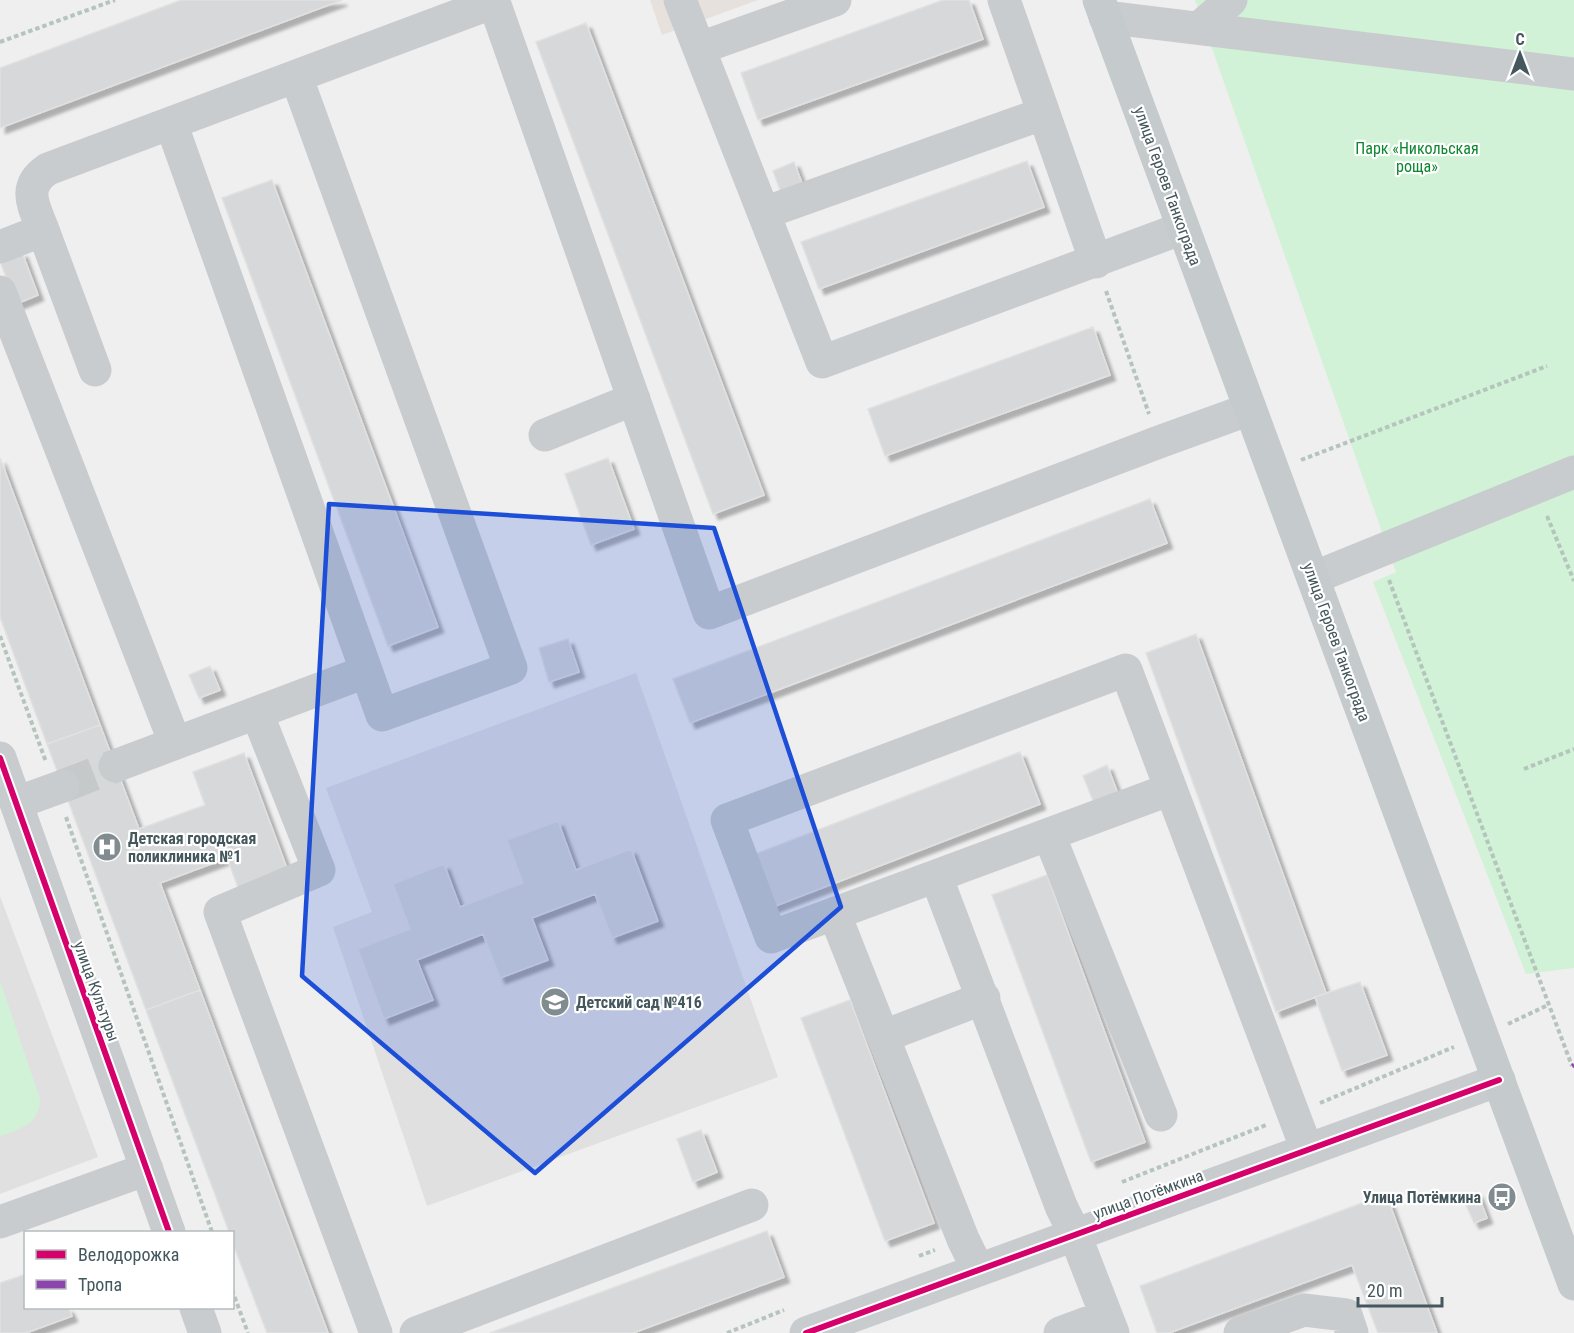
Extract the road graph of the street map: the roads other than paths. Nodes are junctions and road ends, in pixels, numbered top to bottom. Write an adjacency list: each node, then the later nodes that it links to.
1 (680, 0): 7 (street)
2 (835, 0): 7 (street)
3 (1004, 0): 10 (street)
4 (1231, 0): 6 (street)
5 (1102, 8): 6 (street); 13 (main road, улица Героев Танкограда)
6 (1199, 28): 8 (street)
7 (699, 48): 12 (street)
8 (1574, 74)
9 (296, 76): 11 (street); 19 (street); 24 (street)
10 (1042, 114): 12 (street); 16 (street)
11 (171, 123): 14 (street); 24 (street)
12 (764, 213): 16 (street)
13 (1184, 228): 16 (street); 20 (main road, улица Героев Танкограда)
14 (43, 230): 15 (street); 18 (street)
15 (0, 247)
16 (1096, 262)
17 (0, 292): 26 (street)
18 (95, 370)
19 (634, 399): 20 (street); 21 (street)
20 (1250, 409): 23 (main road, улица Героев Танкограда)
21 (545, 435)
22 (1574, 472): 23 (street)
23 (1313, 578): 37 (main road, улица Героев Танкограда)
24 (365, 672): 25 (street)
25 (256, 712): 26 (street); 51 (street)
26 (175, 743): 28 (street)
27 (0, 758): 31 (street, улица Культуры)
28 (115, 766)
29 (59, 787): 31 (street)
30 (1171, 789): 32 (street); 34 (street); 39 (street)
31 (16, 803): 40 (street, улица Культуры)
32 (1049, 835): 33 (street); 38 (street)
33 (936, 876): 34 (street); 35 (street)
34 (835, 915): 36 (street)
35 (984, 998): 36 (street); 44 (street)
36 (884, 1036): 45 (street)
37 (1498, 1080): 39 (street, улица Потёмкина); 46 (main road, улица Героев Танкограда)
38 (1161, 1115)
39 (1306, 1150): 44 (street, улица Потёмкина)
40 (147, 1168): 42 (street); 43 (street, улица Культуры)
41 (752, 1205): 52 (street)
42 (0, 1222)
43 (169, 1231)
44 (1075, 1235): 45 (street, улица Потёмкина); 49 (street)
45 (978, 1270): 48 (street, улица Потёмкина)
46 (1574, 1284)
47 (196, 1309): 50 (street)
48 (799, 1320)
49 (1110, 1324): 53 (street)
50 (205, 1333)
51 (376, 1333)
52 (416, 1333)
53 (1060, 1333)
54 (1240, 1333): 55 (street)
55 (1352, 1333)

